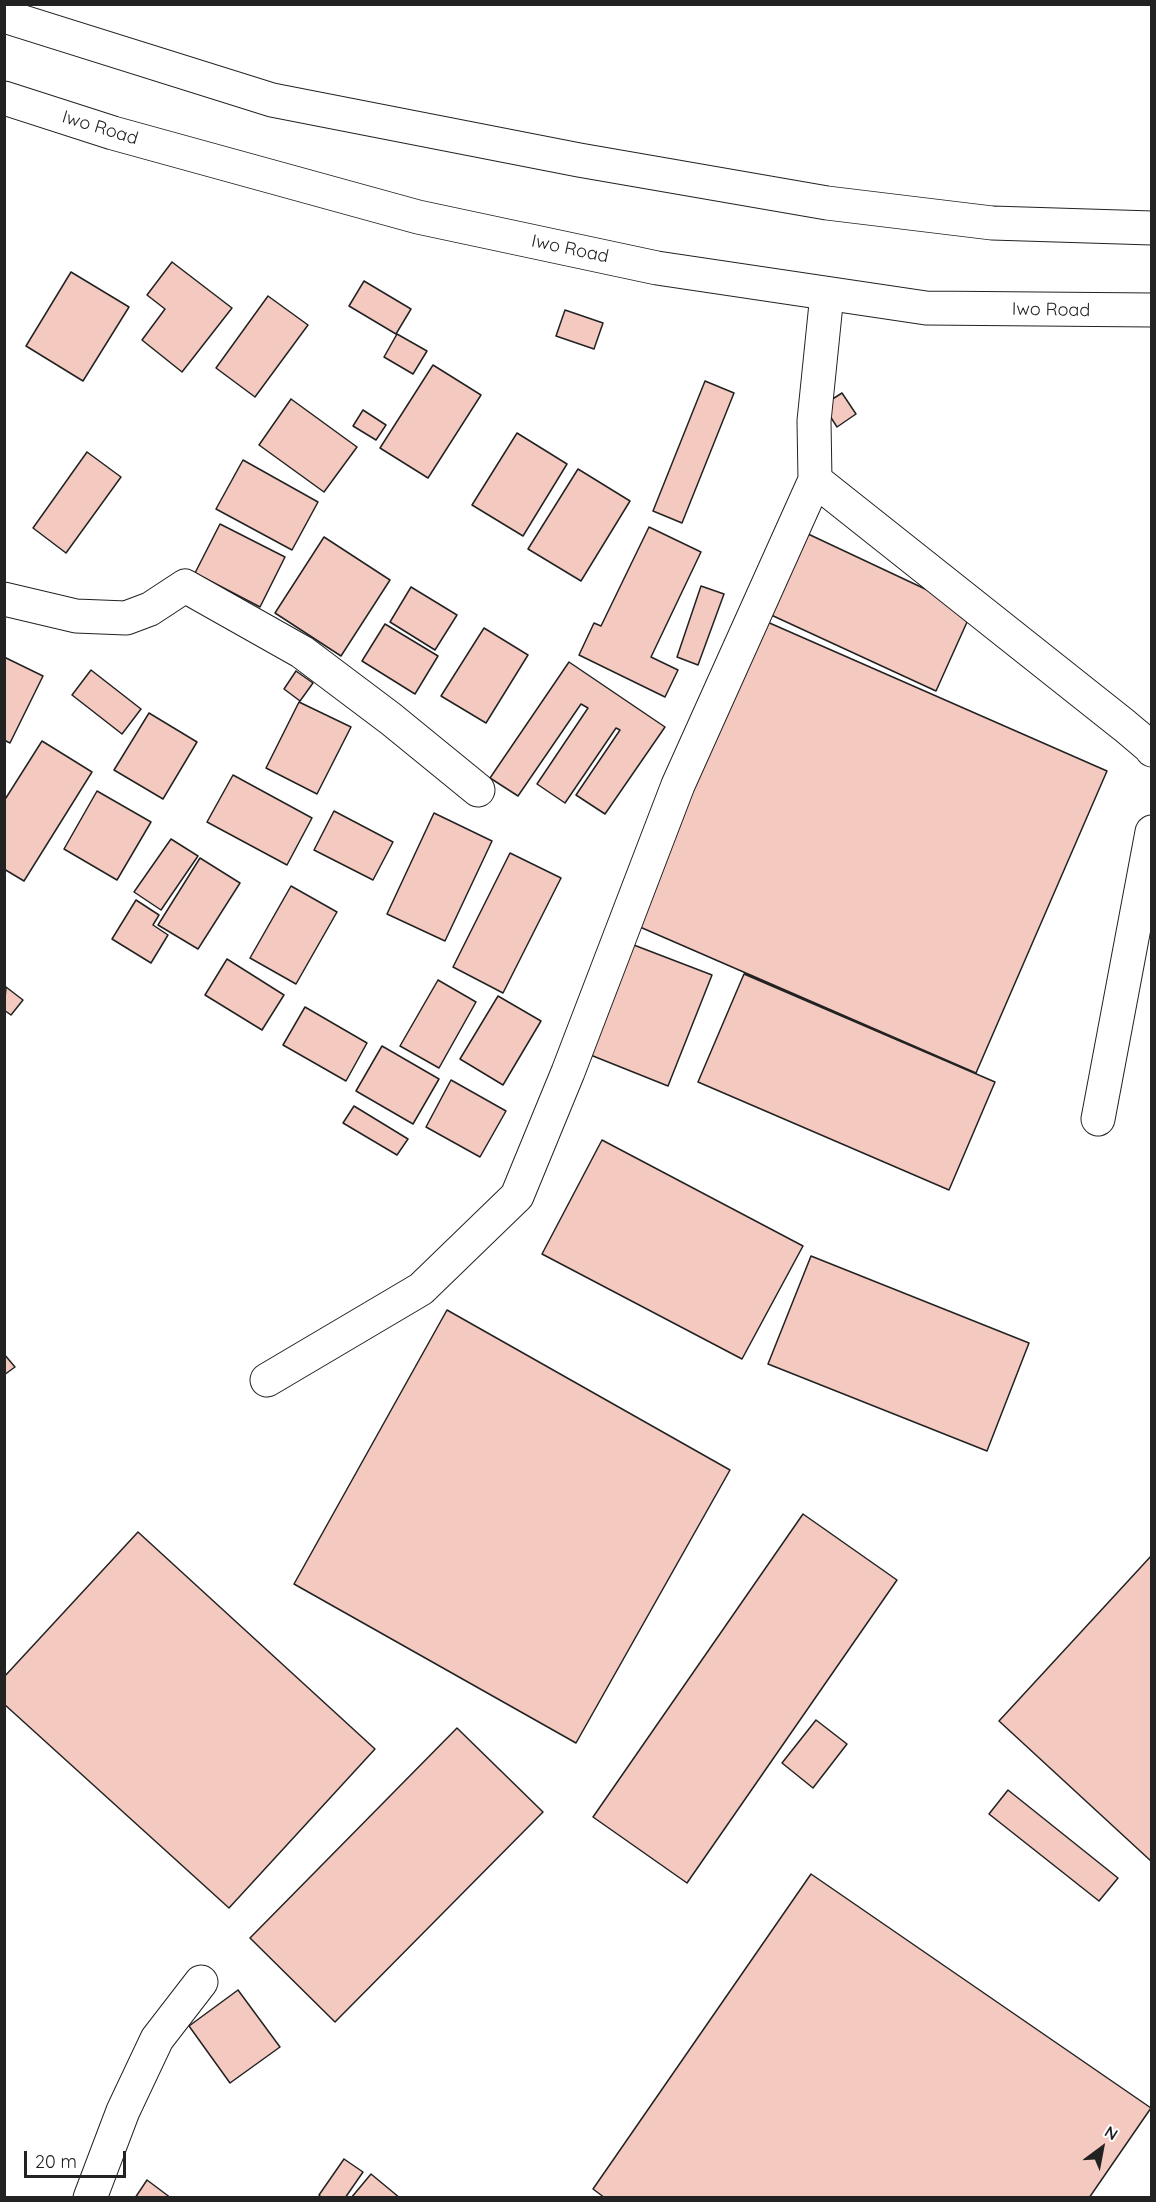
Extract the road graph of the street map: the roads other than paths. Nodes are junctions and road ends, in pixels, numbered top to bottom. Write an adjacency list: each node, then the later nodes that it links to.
1 (4, 16): 3 (street)
2 (4, 98): 4 (street, Iwo Road)
3 (1152, 228)
4 (827, 294): 5 (street, Iwo Road); 6 (street)
5 (1152, 310)
6 (815, 480): 8 (street); 12 (street)
7 (4, 599): 9 (street)
8 (1152, 750)
9 (478, 790)
10 (1152, 832): 11 (street)
11 (1098, 1119)
12 (267, 1380)
13 (201, 1982): 14 (street)
14 (90, 2198)

